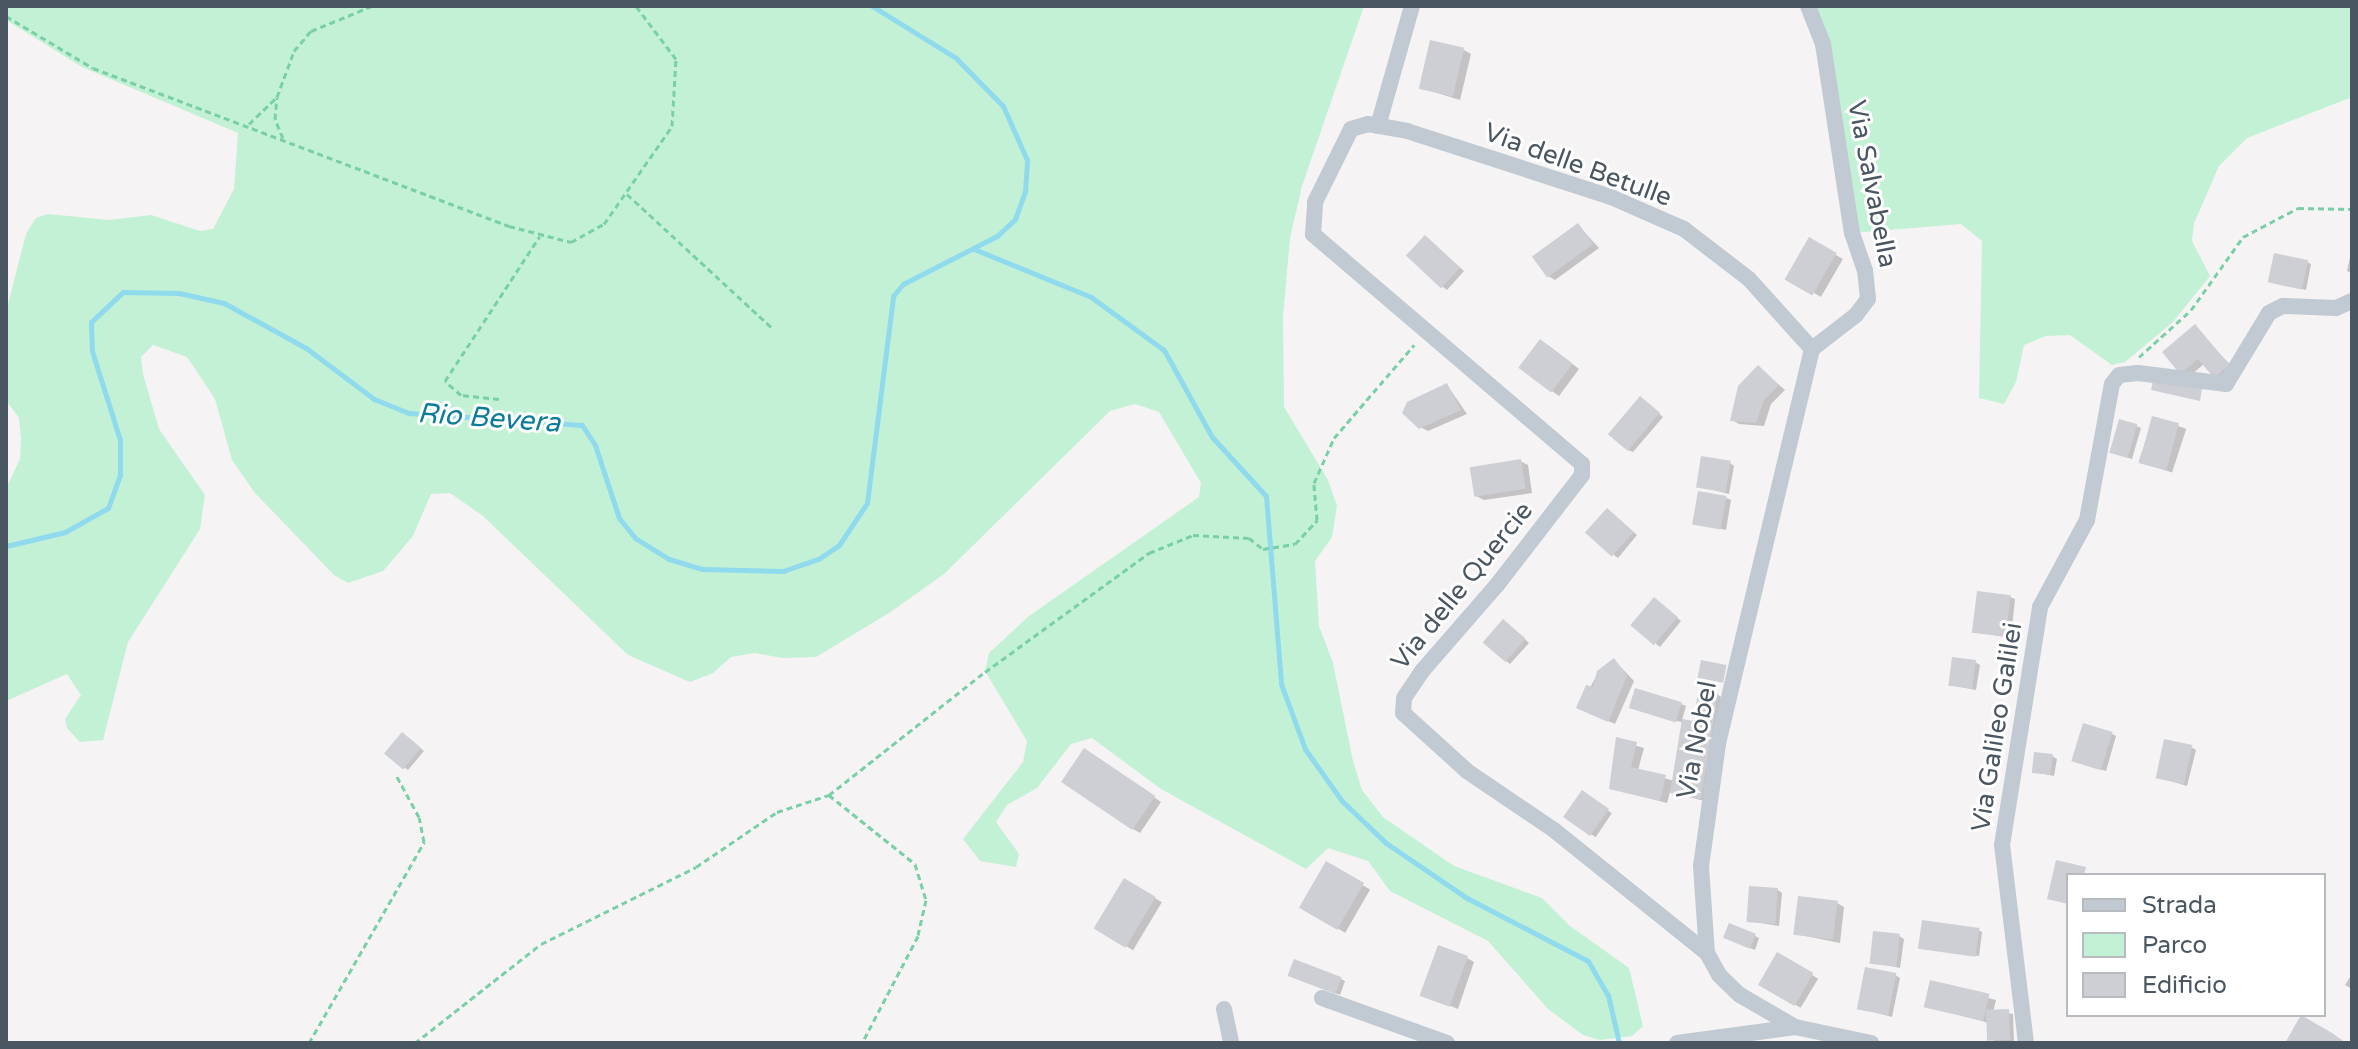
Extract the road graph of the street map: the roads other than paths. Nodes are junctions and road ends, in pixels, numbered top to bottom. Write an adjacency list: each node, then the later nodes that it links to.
1 (1412, 6): 3 (street)
2 (1808, 6): 5 (street, Via Salvabella)
3 (1378, 126): 5 (street, Via delle Betulle); 6 (street, Via delle Quercie)
4 (2352, 301): 14 (street, Via Galileo Galilei)
5 (1812, 349): 6 (street, Via Nobel)
6 (1707, 953): 9 (street)
7 (1322, 998): 11 (street)
8 (1224, 1009): 10 (street)
9 (1795, 1027): 12 (street); 13 (street)
10 (1231, 1043)
11 (1447, 1043)
12 (1677, 1043)
13 (1871, 1043)
14 (2026, 1043)

